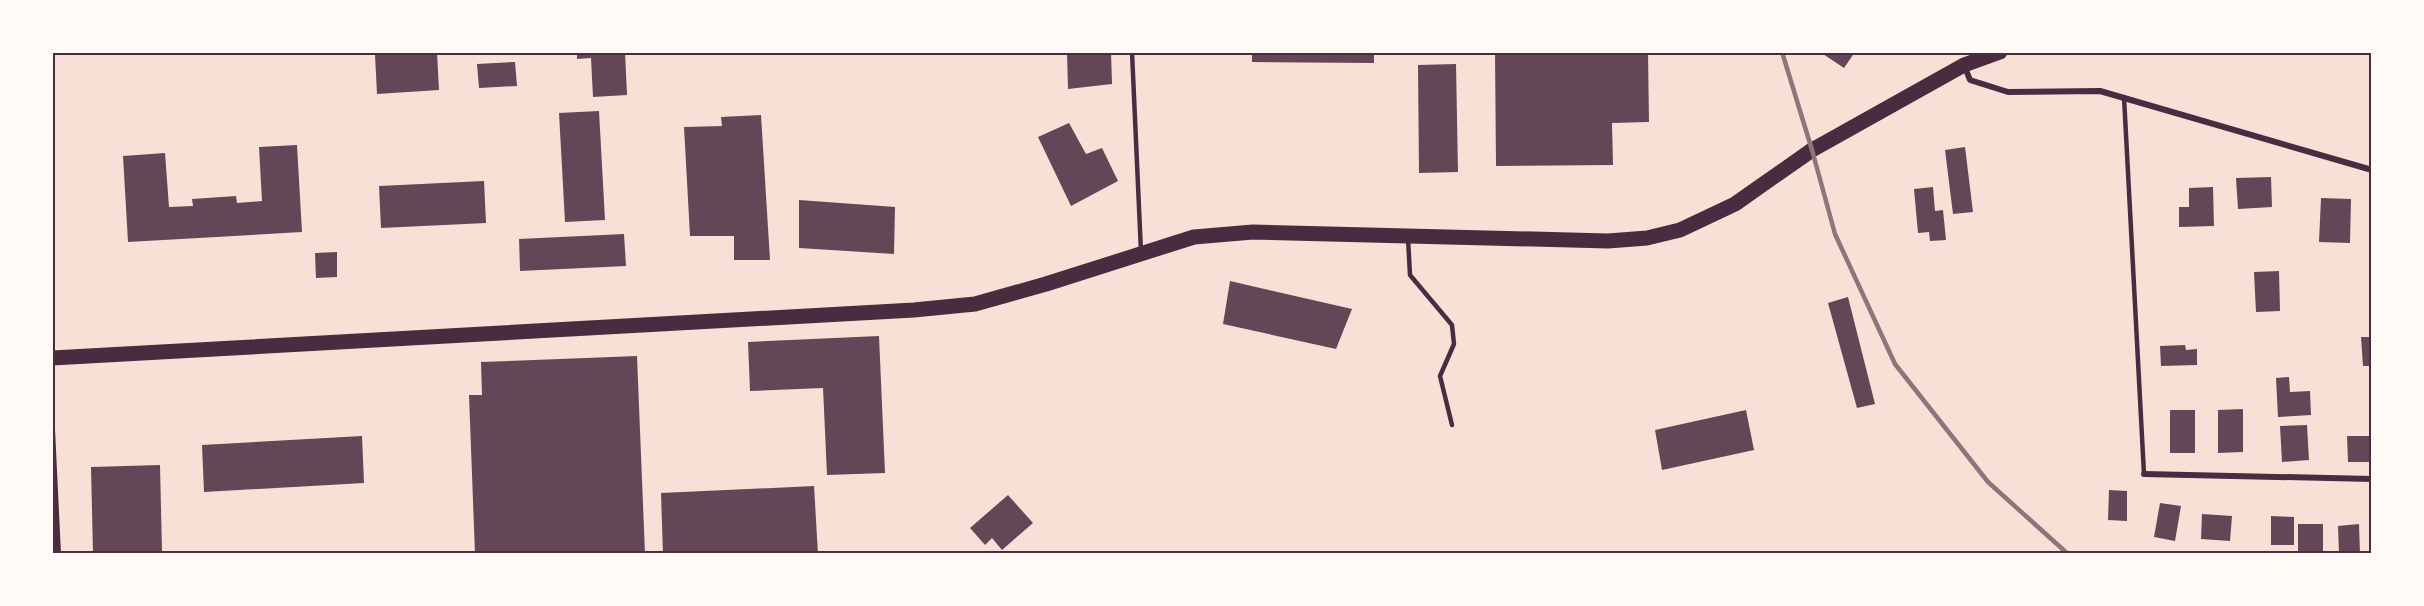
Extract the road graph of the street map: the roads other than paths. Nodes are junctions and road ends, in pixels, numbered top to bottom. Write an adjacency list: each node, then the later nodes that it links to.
1 (1132, 52): 7 (lane)
2 (2000, 52): 3 (main road)
3 (1965, 65): 4 (street); 6 (main road)
4 (2124, 97): 5 (street); 11 (lane)
5 (2372, 170)
6 (1408, 236): 7 (main road); 9 (lane)
7 (1142, 255): 8 (main road)
8 (52, 358)
9 (1452, 425)
10 (52, 429): 13 (street)
11 (2144, 474): 12 (street)
12 (2372, 479)
13 (58, 554)

